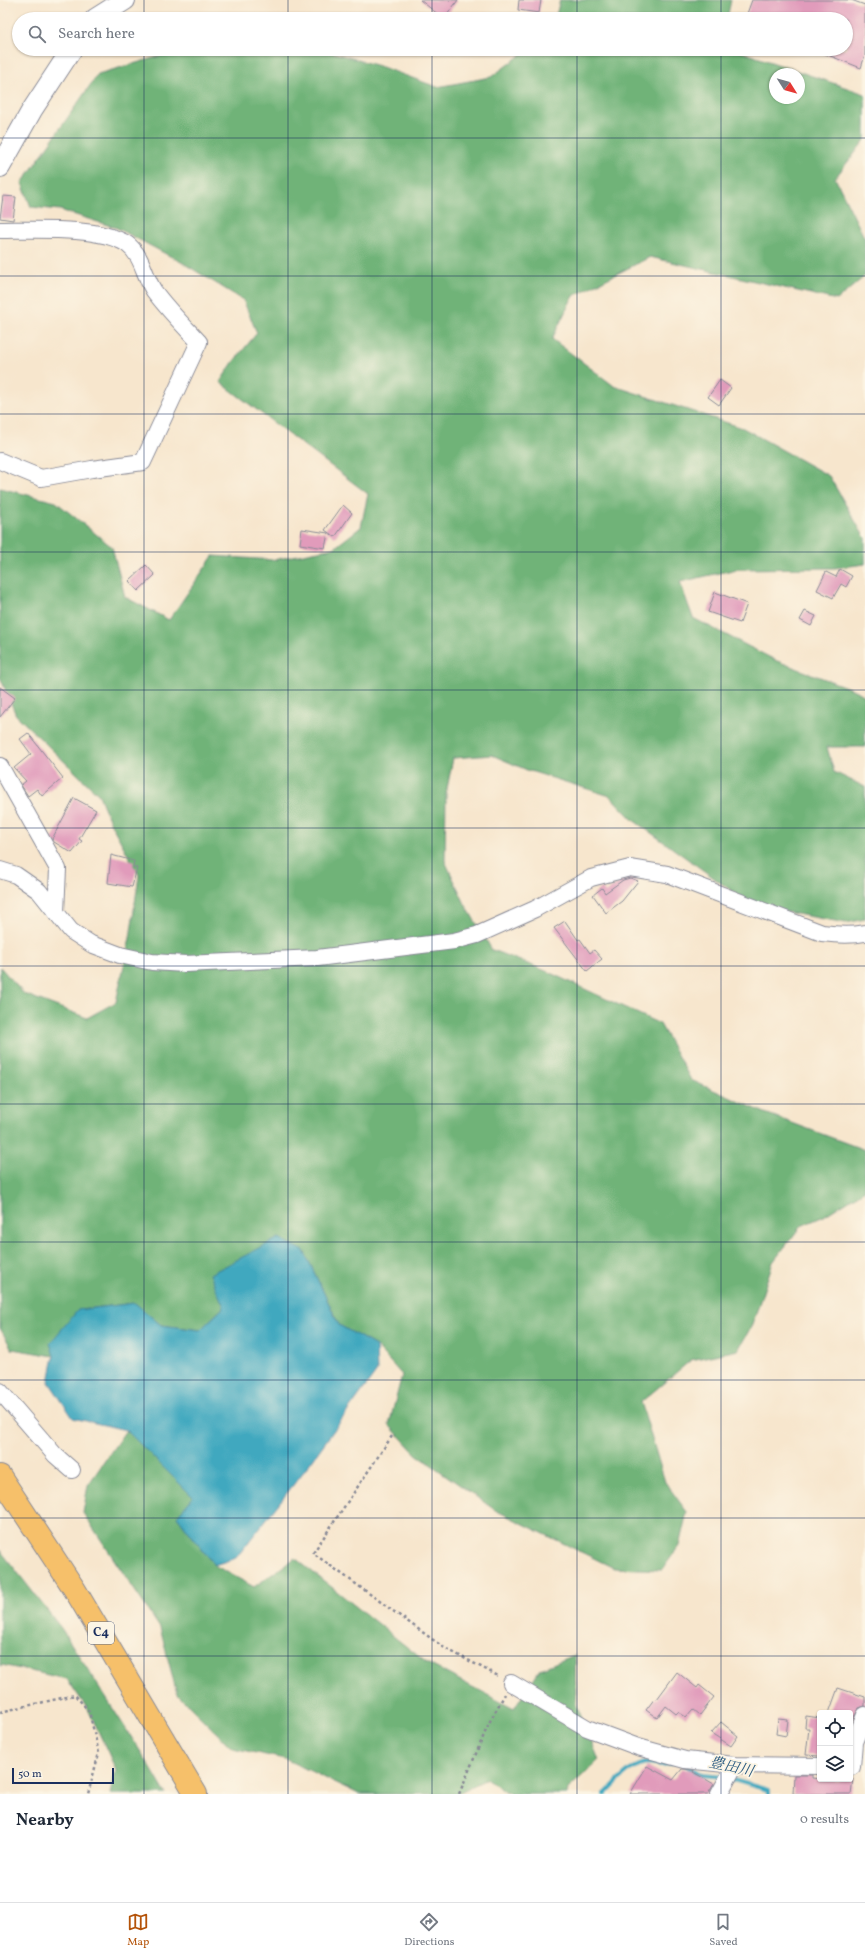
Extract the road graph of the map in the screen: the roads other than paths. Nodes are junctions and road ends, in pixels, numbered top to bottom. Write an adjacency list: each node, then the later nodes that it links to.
1 (125, 0): 2 (street)
2 (106, 12)
3 (67, 56): 4 (street)
4 (0, 167)
5 (0, 230): 6 (street)
6 (0, 461)
7 (0, 766): 9 (street)
8 (0, 870): 9 (street)
9 (56, 912): 10 (street)
10 (865, 933)
11 (0, 1391): 12 (street)
12 (72, 1470)
13 (0, 1476): 19 (highway, C4)
14 (511, 1683): 16 (street)
15 (865, 1715): 18 (street)
16 (735, 1765): 17 (street); 20 (street)
17 (817, 1766)
18 (856, 1768)
19 (196, 1794)
20 (719, 1794)

